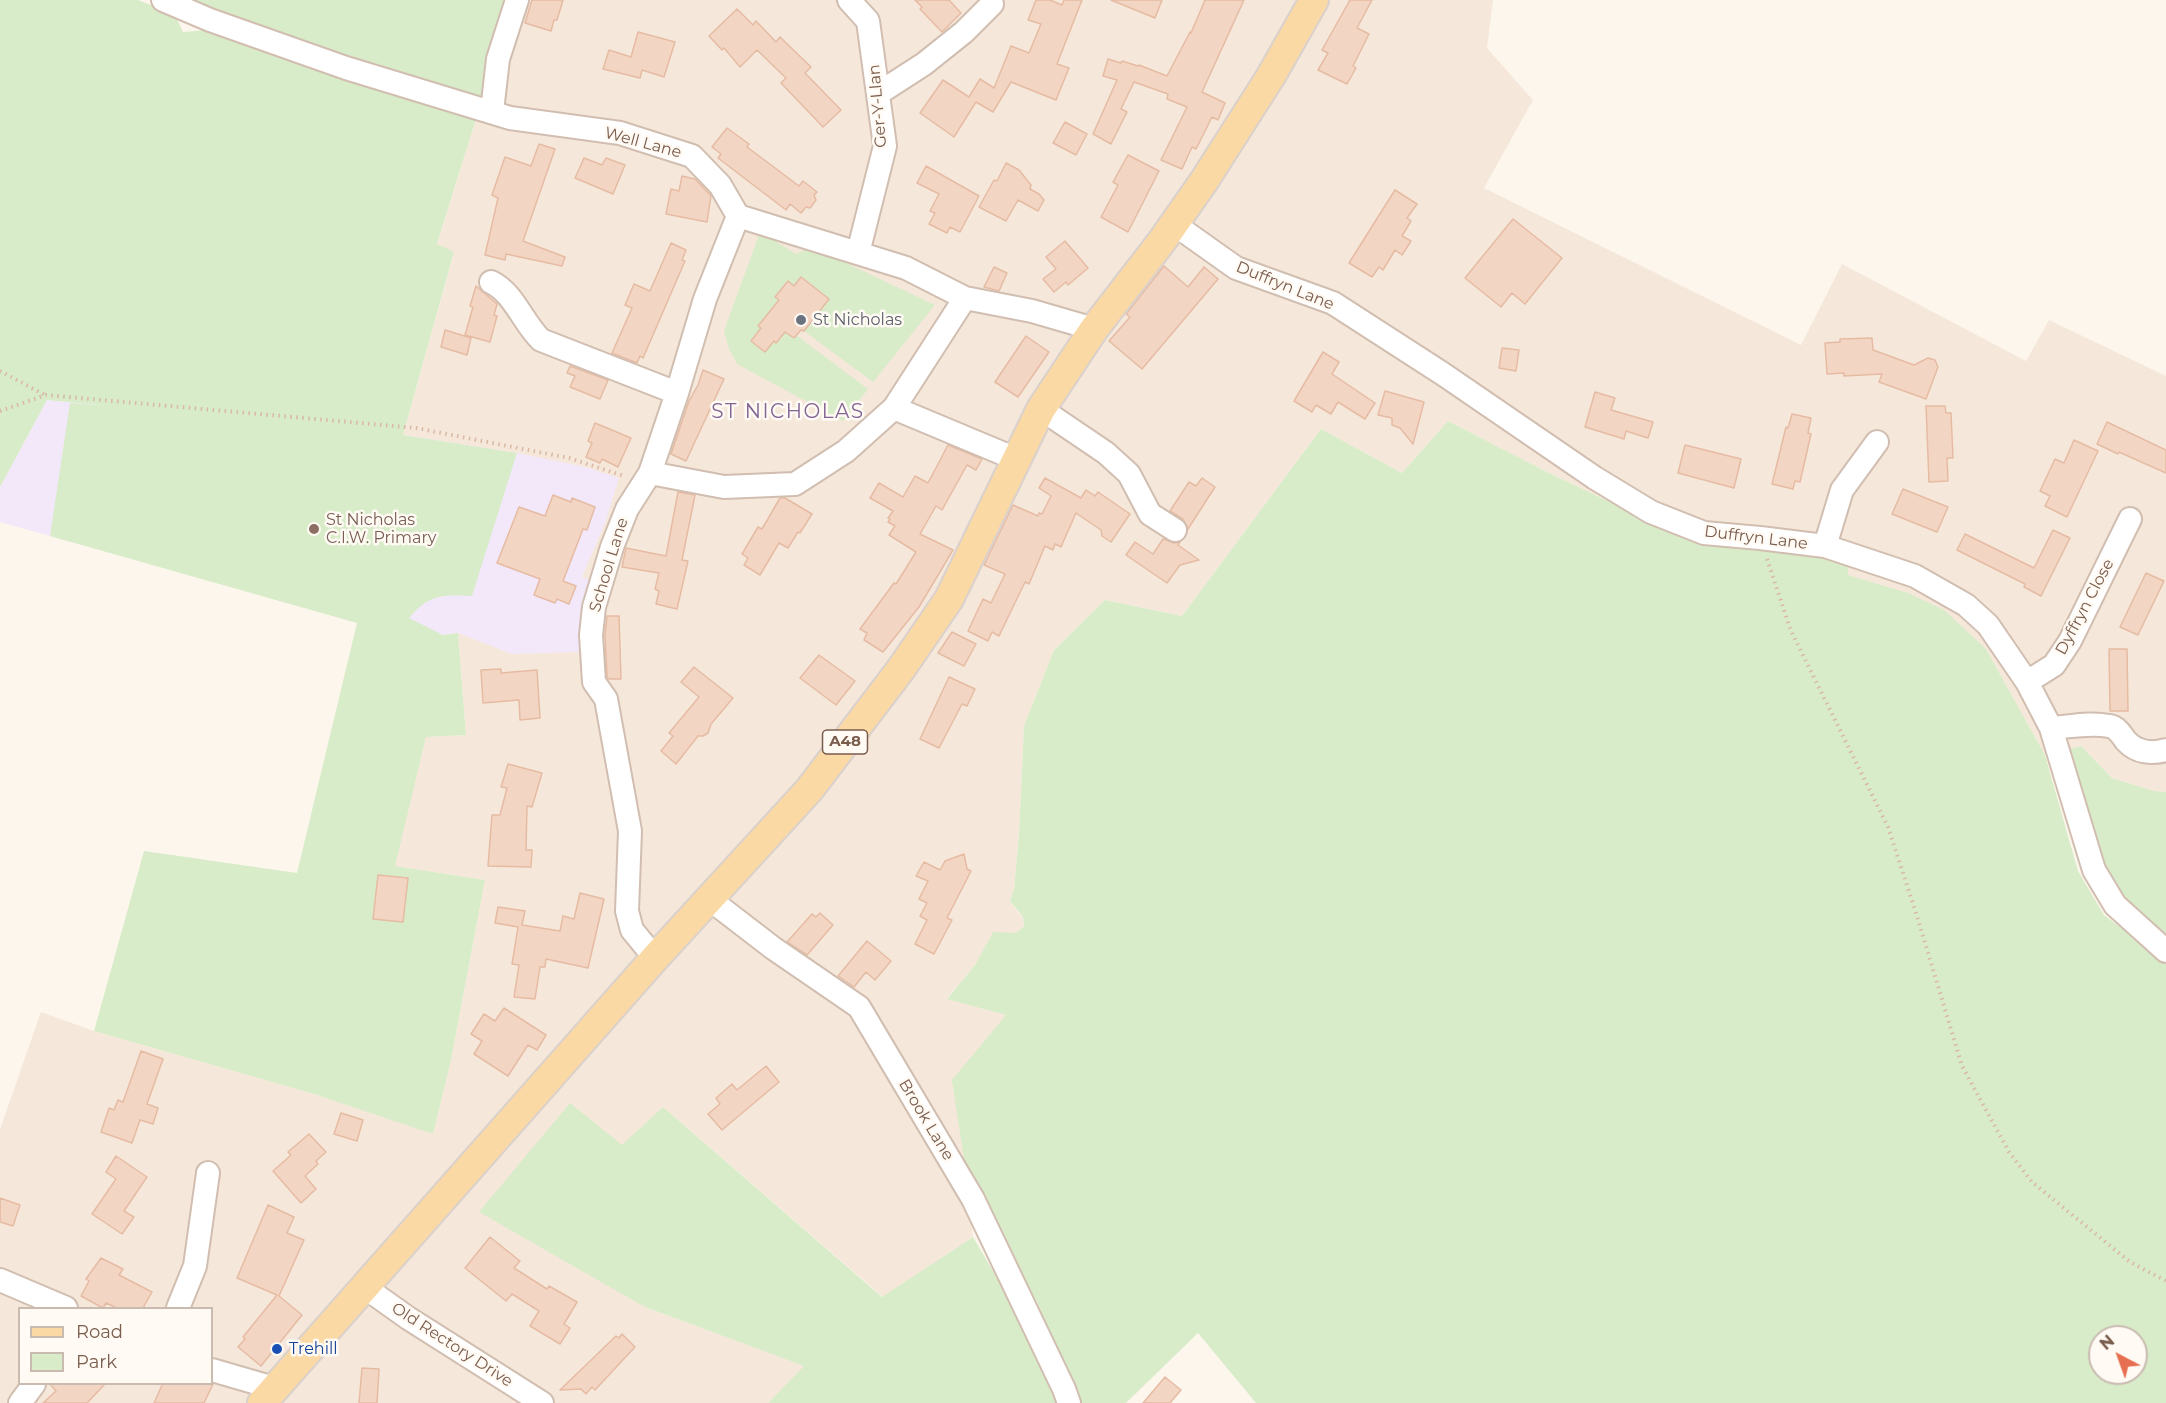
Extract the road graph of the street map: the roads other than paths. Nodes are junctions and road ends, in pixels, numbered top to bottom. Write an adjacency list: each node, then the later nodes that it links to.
1 (164, 0): 7 (street, Well Lane)
2 (517, 0): 7 (street)
3 (849, 0): 6 (street, Ger-Y-Llan)
4 (1314, 0): 9 (main road, A48)
5 (992, 4): 6 (street)
6 (879, 93): 10 (street, Ger-Y-Llan)
7 (492, 111): 8 (street, Well Lane)
8 (738, 216): 10 (street); 14 (street, School Lane)
9 (1174, 224): 13 (main road, A48); 22 (street, Duffryn Lane)
10 (858, 253): 12 (street)
11 (491, 282): 14 (street)
12 (965, 298): 13 (street); 15 (street)
13 (1094, 329): 16 (main road, A48)
14 (677, 393): 19 (street, School Lane)
15 (894, 408): 18 (street); 19 (street)
16 (1041, 409): 18 (main road, A48); 21 (street)
17 (1877, 442): 22 (street)
18 (1016, 459): 26 (main road, A48)
19 (647, 478): 28 (street, School Lane)
20 (2130, 519): 23 (street, Dyffryn Close)
21 (1175, 530)
22 (1825, 546): 23 (street, Duffryn Lane)
23 (2027, 682): 24 (street, Duffryn Lane)
24 (2051, 728): 25 (street); 27 (street, Duffryn Lane)
25 (2166, 750)
26 (708, 898): 28 (main road, A48); 39 (street, Brook Lane)
27 (2166, 951)
28 (655, 958): 31 (main road, A48)
29 (208, 1173): 33 (street)
30 (0, 1280): 32 (street)
31 (363, 1286): 36 (main road, A48); 38 (street, Old Rectory Drive)
32 (64, 1307)
33 (178, 1307)
34 (213, 1370): 36 (street)
35 (33, 1385): 37 (street)
36 (268, 1396)
37 (20, 1403)
38 (542, 1403)
39 (1069, 1403)

